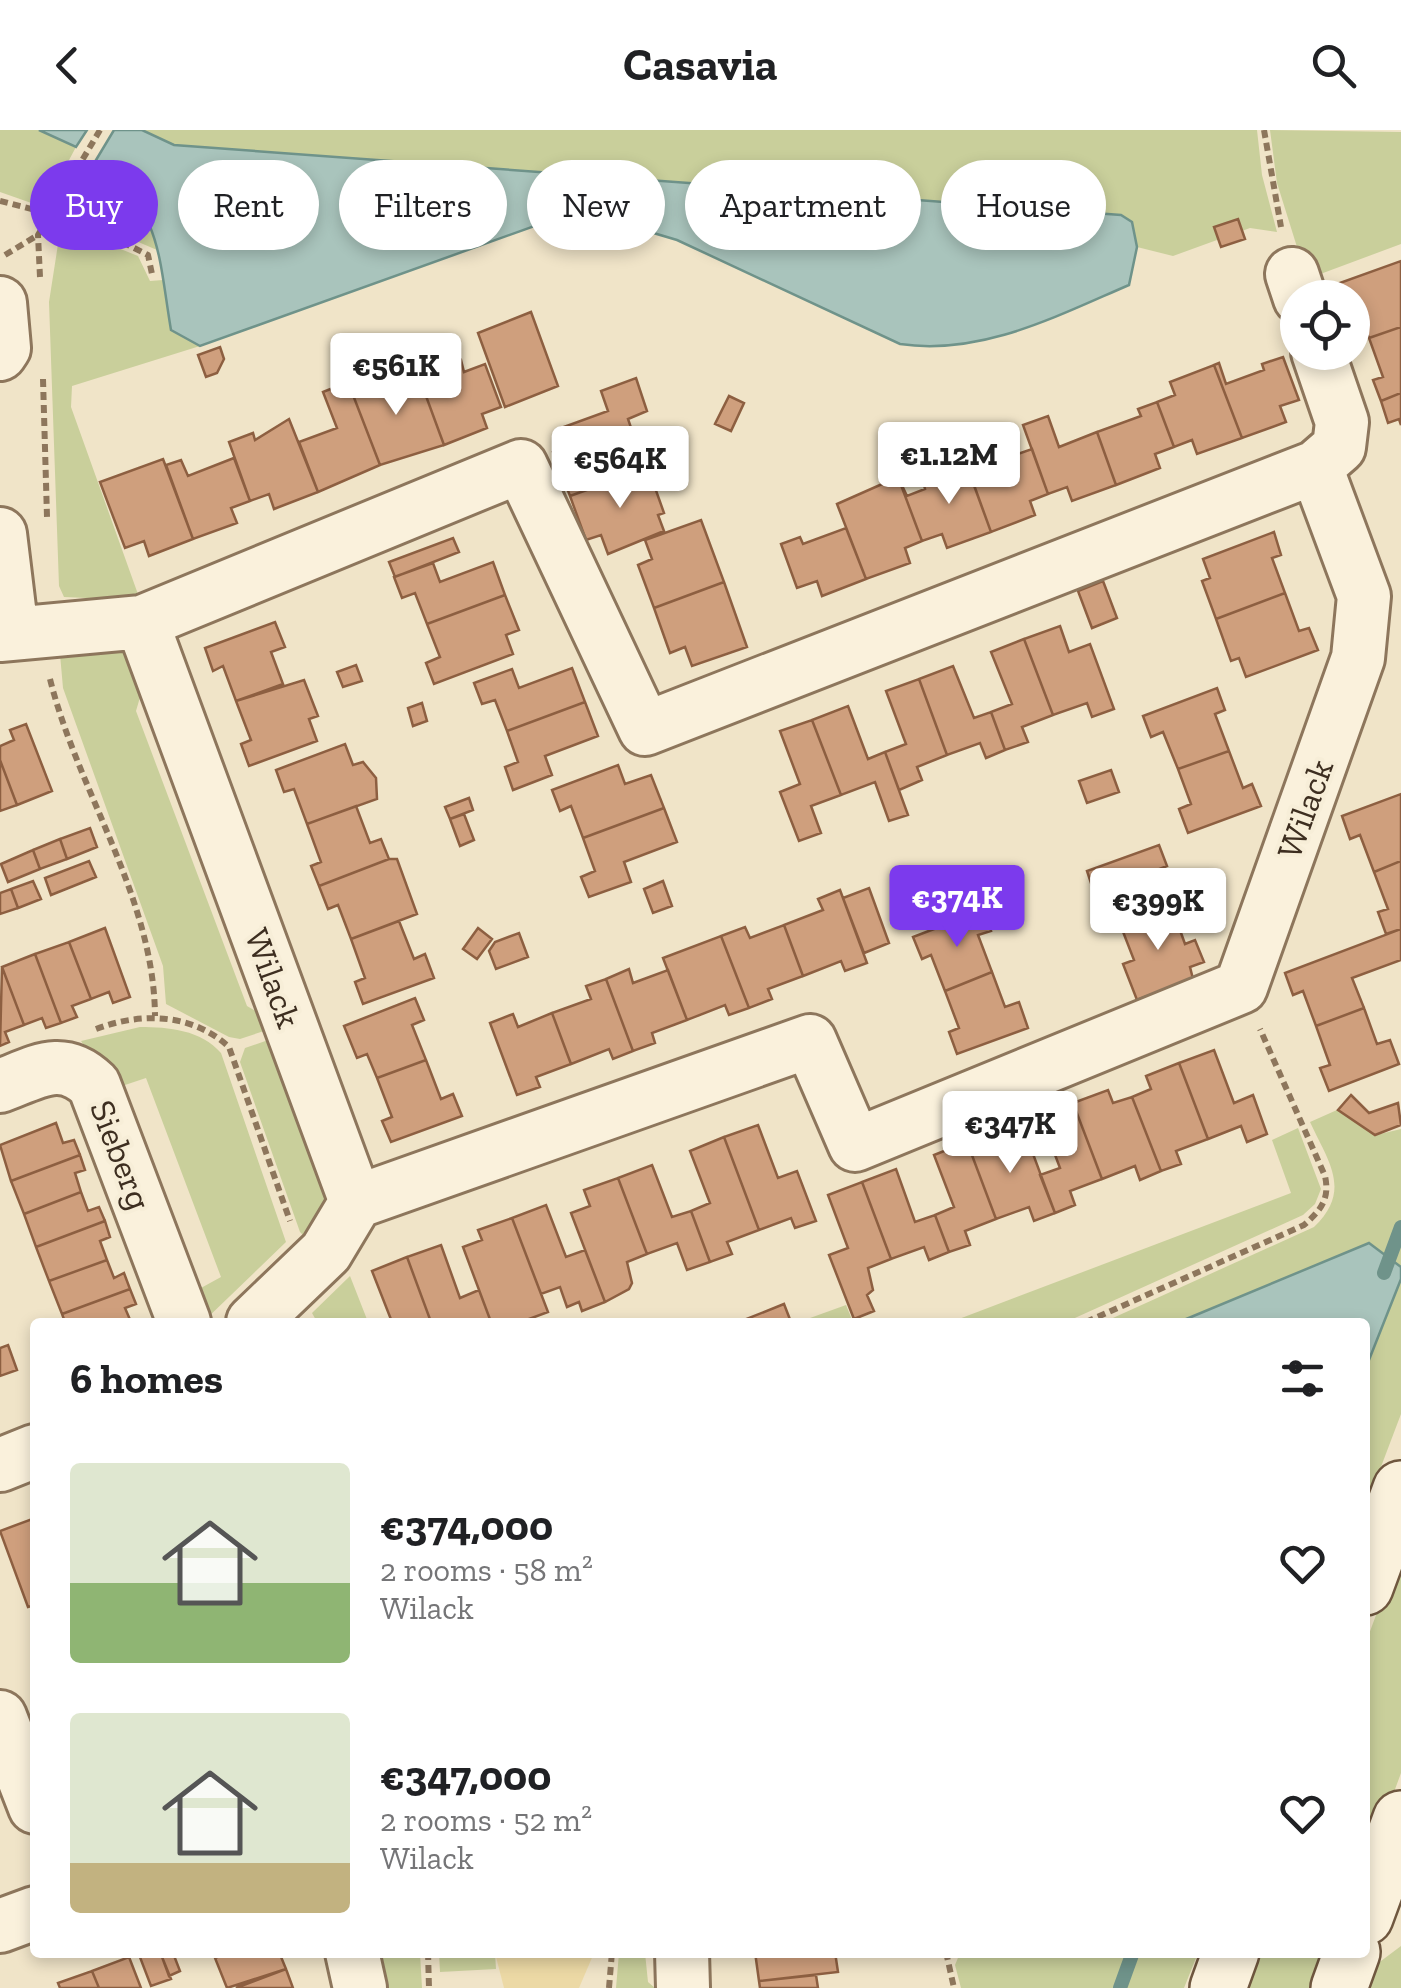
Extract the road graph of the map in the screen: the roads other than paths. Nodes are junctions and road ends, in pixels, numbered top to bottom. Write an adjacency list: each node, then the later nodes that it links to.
1 (0, 303): 2 (street)
2 (0, 354)
3 (1324, 370): 4 (street)
4 (1316, 467): 6 (street); 9 (street, Wilack)
5 (0, 534): 7 (street)
6 (142, 622): 7 (street); 9 (street, Wilack)
7 (6, 634)
8 (0, 1086): 10 (street, Sieberg)
9 (356, 1202): 11 (street)
10 (182, 1318)
11 (257, 1318)
12 (30, 1453): 13 (street)
13 (0, 1465)
14 (1401, 1489): 15 (main road)
15 (1370, 1573)
16 (0, 1716): 17 (street)
17 (30, 1794)
18 (1401, 1819): 19 (main road)
19 (1370, 1906)
20 (1401, 1914): 22 (street)
21 (30, 1915): 23 (street)
22 (1370, 1919)
23 (0, 1926)
24 (353, 1958): 28 (street)
25 (682, 1958): 29 (street)
26 (1229, 1958): 30 (main road)
27 (1350, 1958): 31 (main road)
28 (360, 1988)
29 (683, 1988)
30 (1218, 1988)
31 (1339, 1988)

